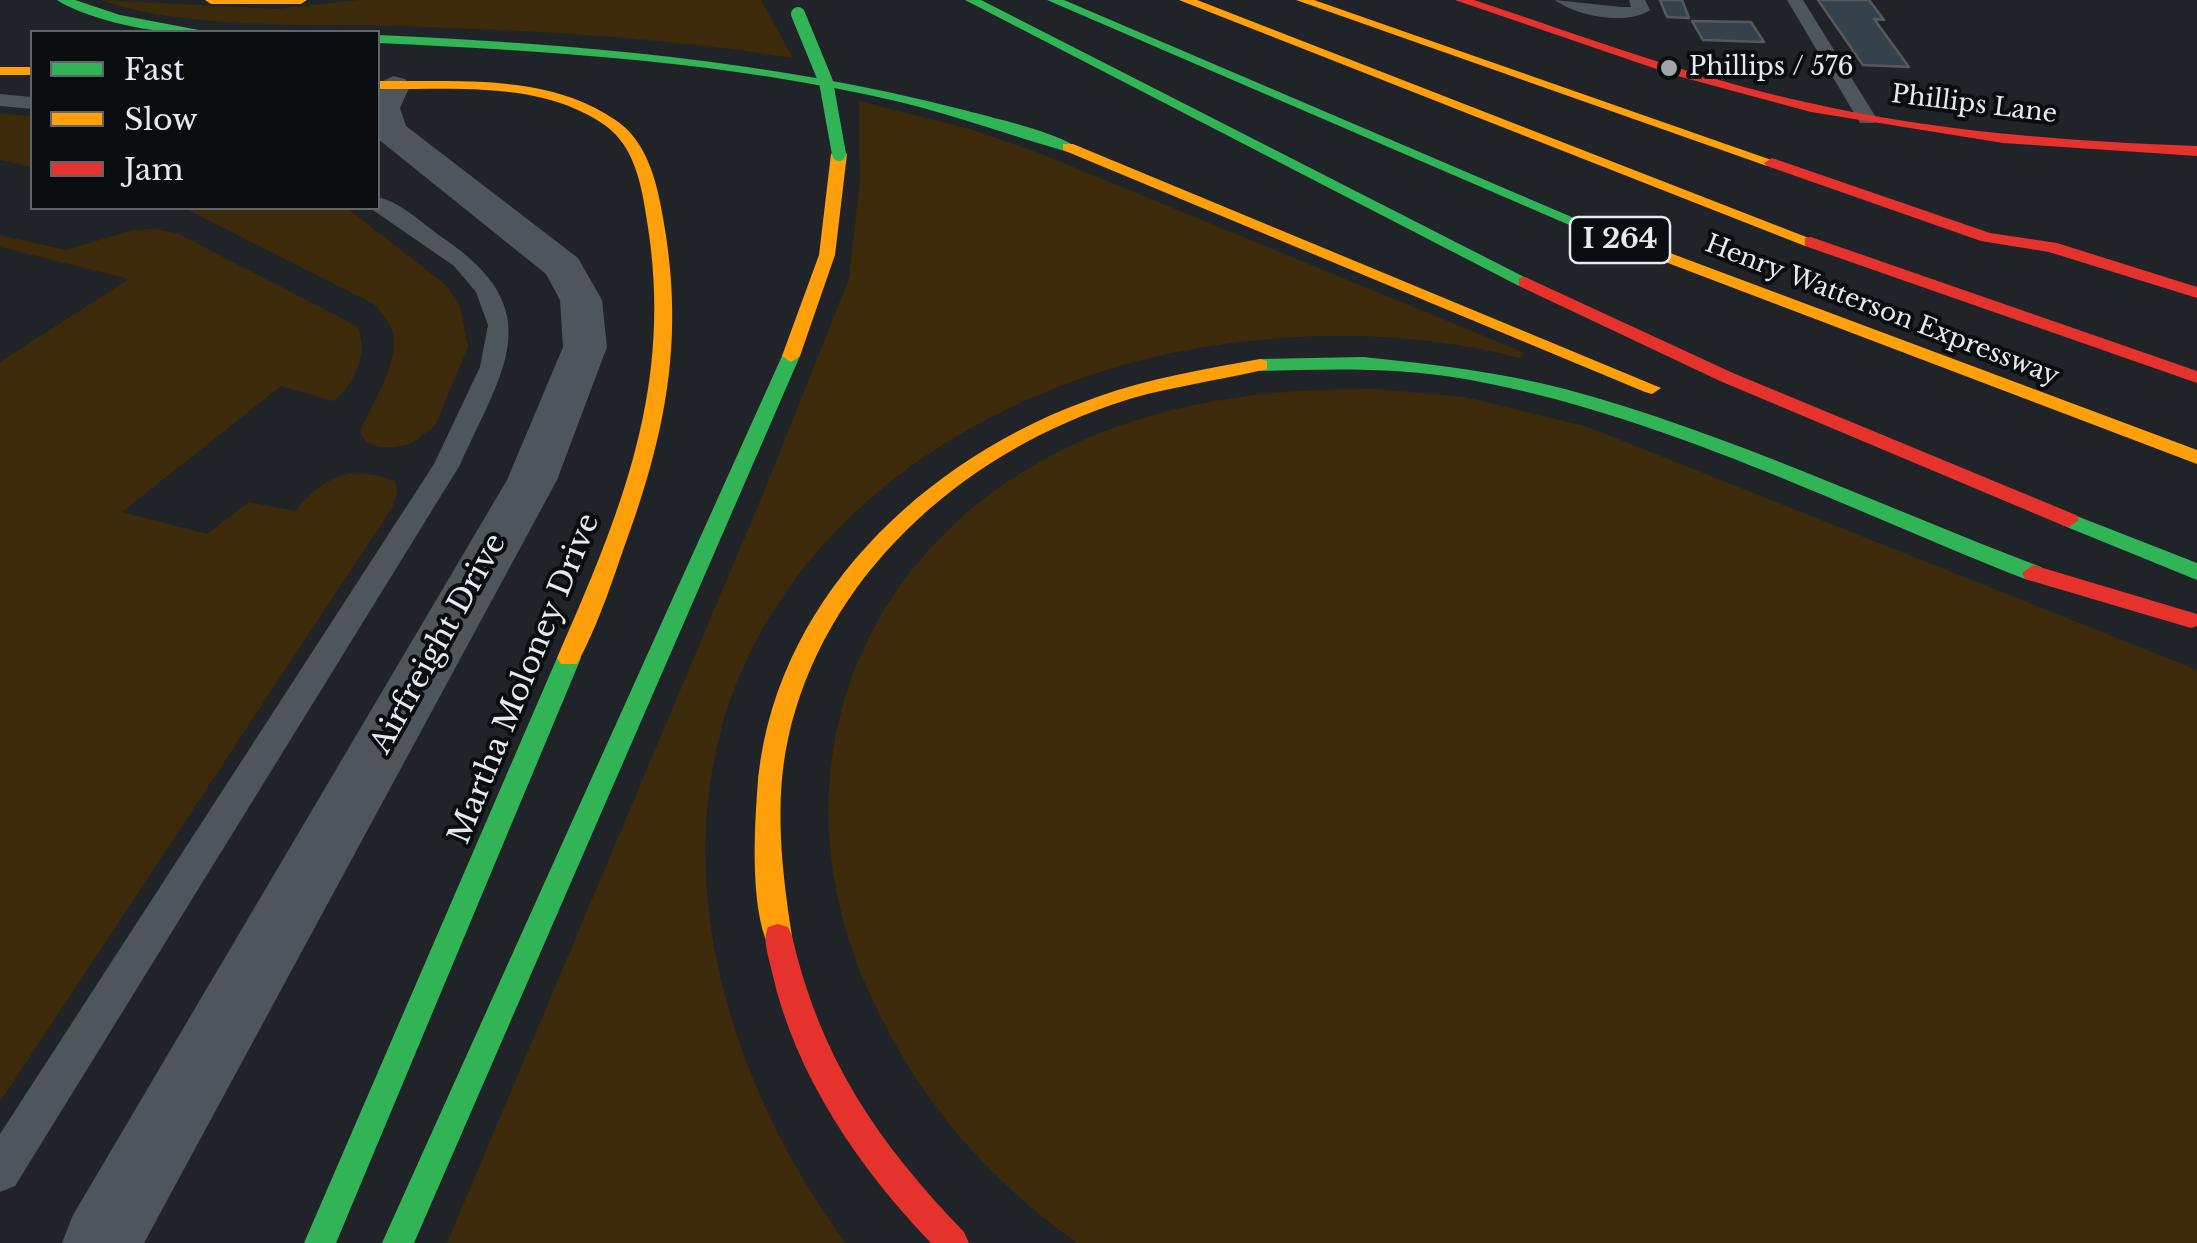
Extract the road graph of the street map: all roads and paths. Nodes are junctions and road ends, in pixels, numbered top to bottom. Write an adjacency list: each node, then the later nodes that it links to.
1 (211, 0): 2 (main road)
2 (301, 0)
3 (971, 0): 30 (main road)
4 (1053, 0): 28 (main road, Henry Watterson Expressway / I 264)
5 (1186, 0): 26 (main road, Henry Watterson Expressway / I 264)
6 (1302, 0): 24 (main road)
7 (1360, 0): 24 (main road)
8 (1461, 0): 21 (main road, Phillips Lane)
9 (1563, 0): 10 (lane)
10 (1637, 0)
11 (1795, 0): 21 (lane)
12 (52, 3): 14 (main road); 15 (main road)
13 (793, 7): 35 (main road, bridge)
14 (129, 30)
15 (199, 30)
16 (383, 70): 27 (main road); 33 (street, Airfreight Drive); 34 (main road, Martha Moloney Drive)
17 (0, 71): 18 (main road)
18 (30, 71)
19 (0, 100): 20 (lane)
20 (30, 103)
21 (1867, 119): 22 (main road, Phillips Lane)
22 (2197, 151)
23 (380, 204): 32 (lane)
24 (2051, 247): 25 (main road)
25 (2197, 293)
26 (2197, 377)
27 (1676, 398)
28 (2197, 457)
29 (2044, 550): 31 (main road)
30 (2197, 572)
31 (2194, 621): 36 (main road)
32 (0, 1171)
33 (101, 1243)
34 (320, 1243)
35 (398, 1243)
36 (953, 1243)

